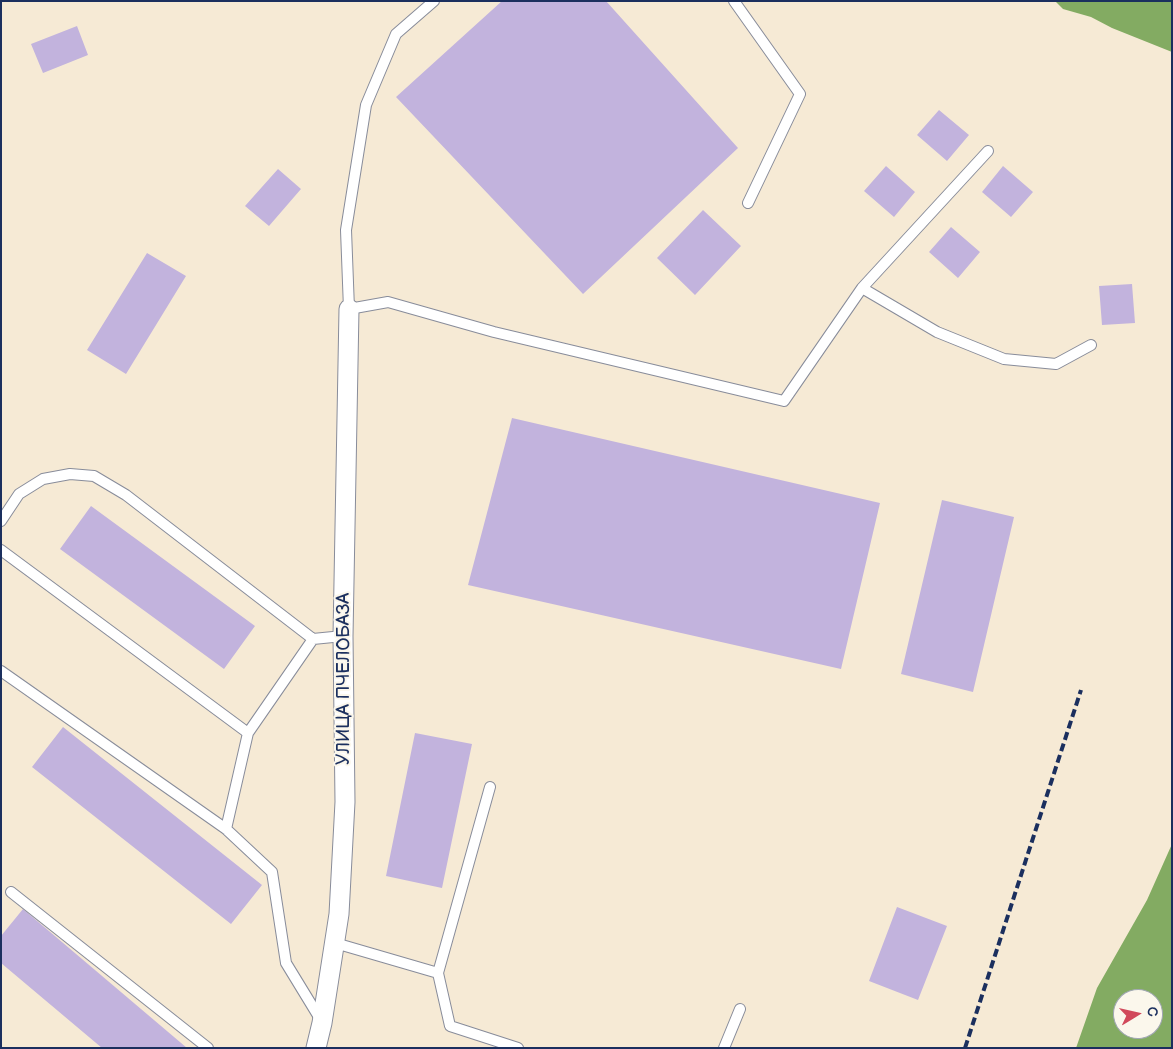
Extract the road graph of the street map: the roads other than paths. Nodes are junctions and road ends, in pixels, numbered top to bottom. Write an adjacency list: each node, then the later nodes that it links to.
1 (434, 1): 6 (lane)
2 (734, 1): 4 (lane)
3 (988, 151): 5 (lane)
4 (748, 203)
5 (862, 288): 6 (lane); 7 (lane)
6 (349, 309): 10 (street, УЛИЦА ПЧЕЛОБАЗА)
7 (1091, 345)
8 (1, 521): 11 (lane)
9 (1, 550): 13 (lane)
10 (342, 636): 11 (lane); 17 (street, УЛИЦА ПЧЕЛОБАЗА)
11 (313, 639): 13 (lane)
12 (1, 671): 15 (lane)
13 (248, 733): 15 (lane)
14 (490, 787): 18 (lane)
15 (226, 830): 20 (lane)
16 (11, 892): 21 (lane)
17 (334, 943): 18 (lane); 20 (street, УЛИЦА ПЧЕЛОБАЗА)
18 (438, 974): 23 (lane)
19 (740, 1009): 24 (lane)
20 (322, 1023): 22 (street, УЛИЦА ПЧЕЛОБАЗА)
21 (208, 1048)
22 (316, 1048)
23 (518, 1048)
24 (724, 1048)

